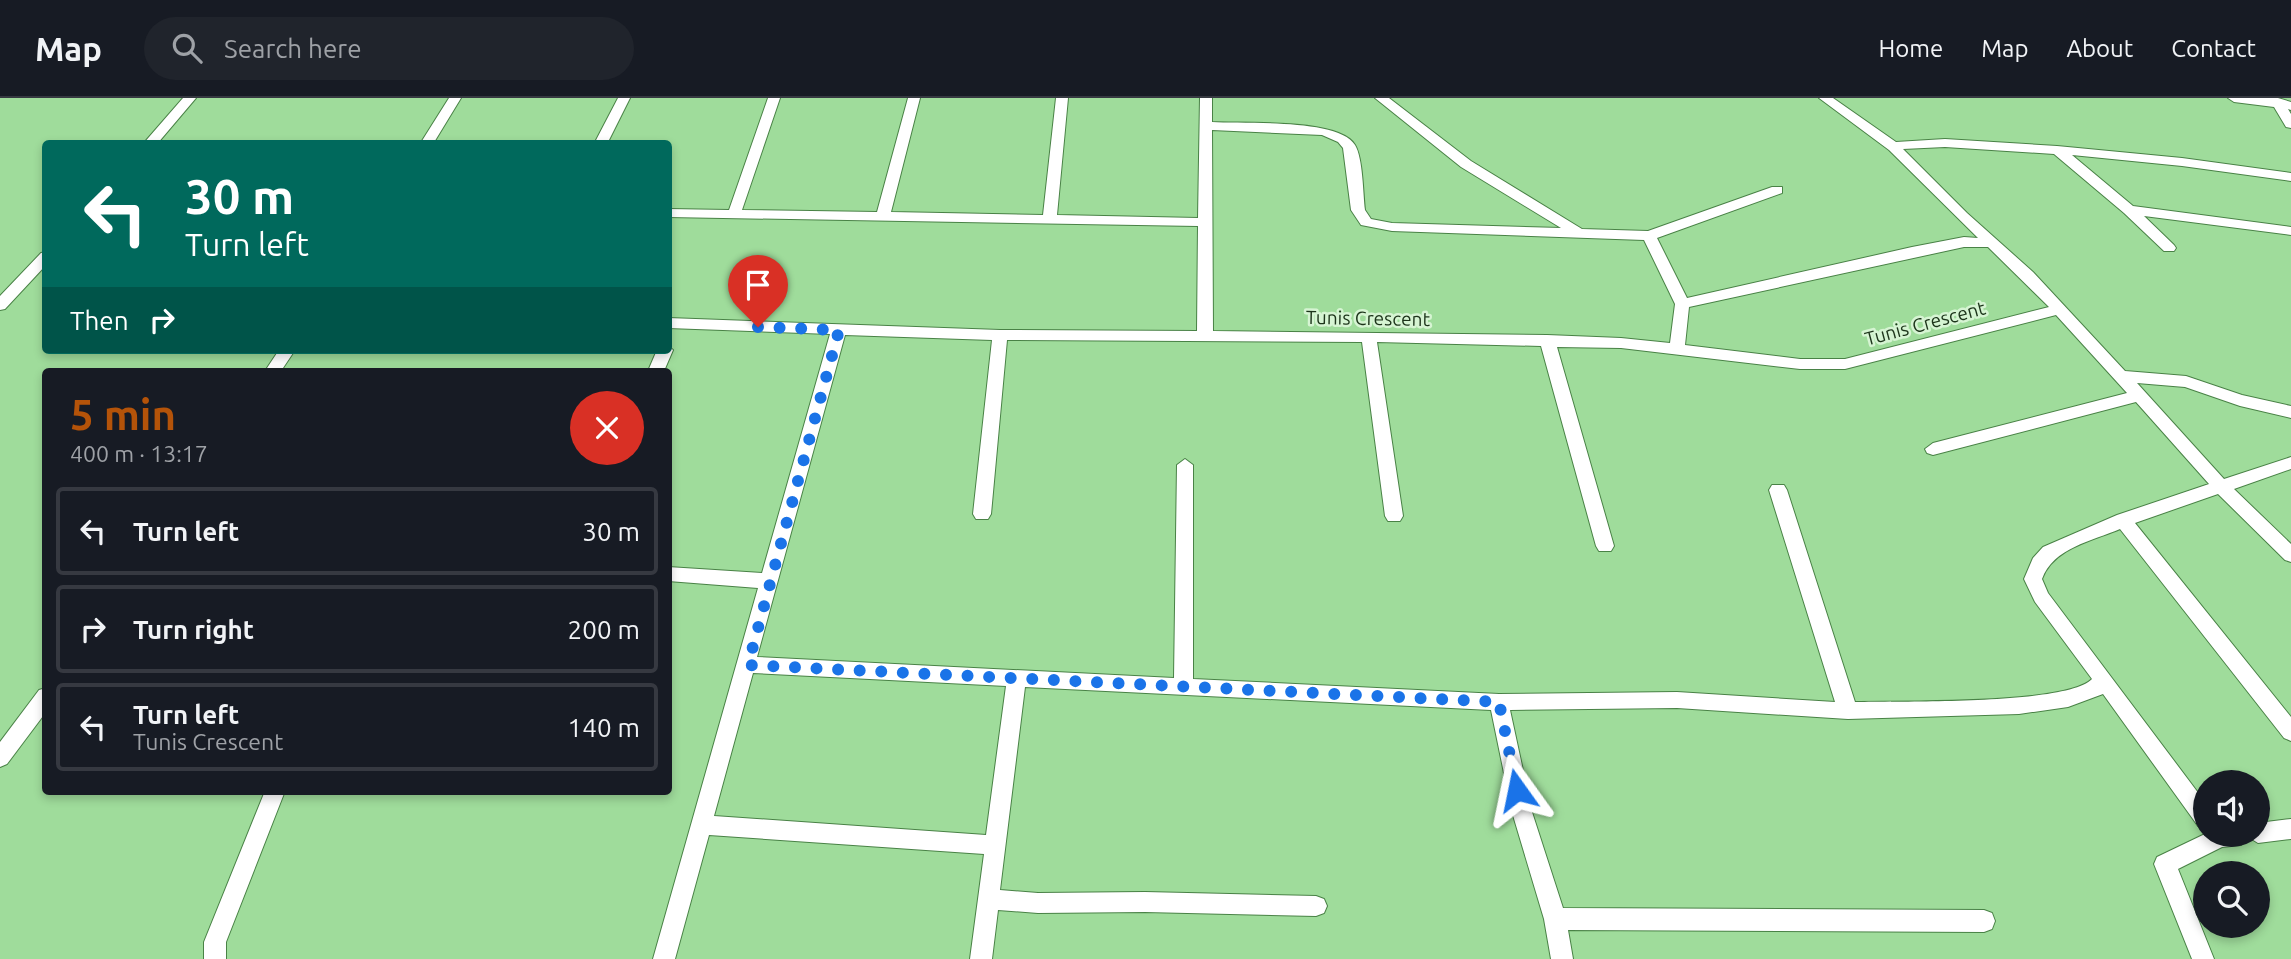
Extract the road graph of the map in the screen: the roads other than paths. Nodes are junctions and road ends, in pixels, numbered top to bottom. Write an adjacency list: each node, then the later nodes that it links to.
1 (190, 98): 14 (street)
2 (456, 98): 15 (street)
3 (624, 98): 16 (street)
4 (774, 98): 23 (street)
5 (914, 98): 24 (street)
6 (1062, 98): 25 (street)
7 (1206, 98): 13 (street)
8 (1381, 98): 28 (street)
9 (1825, 98): 17 (street)
10 (2234, 98): 11 (street)
11 (2279, 103): 12 (street)
12 (2291, 124)
13 (1208, 126): 26 (street); 28 (street)
14 (153, 140)
15 (428, 140)
16 (602, 140)
17 (1894, 148): 18 (street); 30 (street)
18 (2057, 150): 19 (street); 21 (street)
19 (2291, 177)
20 (1777, 190): 29 (street)
21 (2129, 210): 27 (street); 31 (street)
22 (672, 213): 23 (street)
23 (734, 214): 24 (street)
24 (883, 216): 25 (street)
25 (1050, 218): 26 (street)
26 (1205, 222): 39 (street)
27 (2291, 231)
28 (1579, 233): 29 (street)
29 (1649, 236): 33 (street)
30 (1989, 239): 33 (street); 35 (street)
31 (2169, 248)
32 (42, 260): 34 (street)
33 (1682, 304): 42 (street)
34 (0, 305)
35 (2059, 309): 42 (street, Tunis Crescent); 43 (street)
36 (673, 323): 37 (street, Tunis Crescent)
37 (839, 330): 38 (street, Tunis Crescent); 57 (street)
38 (1000, 335): 39 (street, Tunis Crescent); 51 (street)
39 (1205, 335): 40 (street, Tunis Crescent)
40 (1369, 337): 41 (street, Tunis Crescent); 52 (street)
41 (1547, 340): 42 (street, Tunis Crescent); 54 (street)
42 (1677, 349)
43 (2123, 376): 44 (street); 45 (street)
44 (2140, 394): 46 (street); 49 (street)
45 (2291, 412)
46 (1933, 449)
47 (2291, 463): 49 (street)
48 (1185, 465): 61 (street)
49 (2220, 486): 53 (street); 55 (street)
50 (1778, 490): 64 (street)
51 (982, 514)
52 (1394, 516)
53 (2123, 520): 60 (street); 65 (street)
54 (1605, 546)
55 (2291, 555)
56 (672, 573): 57 (street)
57 (769, 581): 58 (street)
58 (748, 665): 59 (street); 69 (street)
59 (1016, 679): 61 (street); 72 (street)
60 (2104, 680): 64 (street); 68 (street)
61 (1183, 688): 63 (street)
62 (42, 701): 66 (street)
63 (1499, 702): 64 (street); 76 (street)
64 (1848, 711)
65 (2291, 732)
66 (0, 758)
67 (273, 795): 78 (street)
68 (2193, 802)
69 (701, 825): 72 (street); 79 (street)
70 (2291, 829): 71 (street)
71 (2270, 832)
72 (995, 845): 74 (street)
73 (2202, 847): 82 (street)
74 (989, 899): 75 (street); 80 (street)
75 (1316, 906)
76 (1555, 919): 77 (street); 81 (street)
77 (1984, 921)
78 (215, 959)
79 (664, 959)
80 (981, 959)
81 (1562, 959)
82 (2203, 959)

